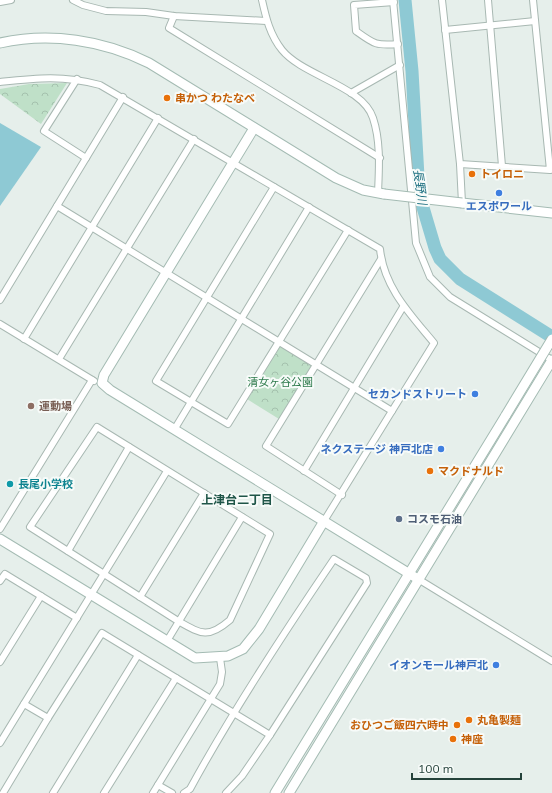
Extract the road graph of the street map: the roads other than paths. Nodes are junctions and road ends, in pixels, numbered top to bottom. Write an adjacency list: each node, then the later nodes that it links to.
1 (11, 0): 8 (street)
2 (73, 0): 9 (street)
3 (262, 0): 10 (street)
4 (442, 0): 13 (street)
5 (488, 0): 12 (street)
6 (533, 0): 11 (street)
7 (394, 1): 15 (street); 15 (street)
8 (0, 2)
9 (174, 16): 10 (street); 25 (street)
10 (266, 21): 19 (street)
11 (536, 21): 12 (street); 28 (street)
12 (490, 26): 13 (street); 28 (street)
13 (445, 30): 27 (street)
14 (0, 43): 22 (street)
15 (398, 44): 16 (street)
16 (400, 65): 19 (street); 49 (street)
17 (77, 78): 18 (street); 20 (street); 24 (street)
18 (0, 82)
19 (351, 93): 25 (street)
20 (123, 97): 21 (street); 24 (street)
21 (158, 118): 23 (street); 35 (street)
22 (254, 128): 26 (street); 30 (street)
23 (194, 139): 26 (street); 37 (street)
24 (86, 158): 32 (street)
25 (380, 158): 30 (street)
26 (233, 162): 29 (street); 39 (street)
27 (460, 164): 28 (street); 31 (street)
28 (502, 166)
29 (274, 186): 33 (street); 40 (street)
30 (381, 194): 31 (street, bridge)
31 (462, 203): 34 (street)
32 (57, 206): 35 (street); 41 (street)
33 (309, 207): 36 (street); 43 (street)
34 (552, 213)
35 (92, 228): 37 (street); 45 (street)
36 (348, 230): 38 (street); 47 (street)
37 (126, 248): 39 (street); 48 (street)
38 (381, 259): 42 (street); 50 (street)
39 (166, 273): 40 (street); 52 (street)
40 (207, 297): 43 (street); 54 (street)
41 (0, 300)
42 (403, 307): 53 (street); 55 (street)
43 (242, 319): 47 (street); 54 (street)
44 (0, 324): 45 (street)
45 (24, 339): 48 (street)
46 (552, 339): 67 (street, bridge)
47 (279, 342): 50 (street); 54 (street)
48 (59, 359): 51 (street)
49 (552, 360): 69 (street)
50 (316, 364): 53 (street); 59 (street)
51 (92, 380): 52 (street); 64 (street)
52 (102, 383): 56 (street)
53 (354, 387): 55 (street); 59 (street)
54 (191, 402): 56 (street)
55 (392, 411): 61 (street)
56 (174, 430): 63 (street)
57 (130, 447): 58 (street); 66 (street); 66 (street)
58 (167, 471): 60 (street); 68 (street)
59 (304, 471): 61 (street)
60 (204, 493): 62 (street); 73 (street)
61 (342, 495): 63 (street)
62 (242, 517): 75 (street); 75 (street)
63 (324, 521): 67 (street); 78 (street)
64 (0, 529)
65 (0, 539): 72 (street)
66 (68, 551): 68 (street)
67 (409, 573): 69 (street); 96 (street)
68 (104, 574): 72 (street); 73 (street)
69 (418, 579): 79 (street); 97 (street)
70 (0, 581): 71 (street)
71 (41, 596): 74 (street); 80 (street)
72 (91, 596): 74 (street); 76 (street)
73 (140, 597): 75 (street)
74 (77, 618): 83 (street)
75 (178, 621): 76 (street)
76 (167, 641): 78 (street)
77 (138, 655): 81 (street); 85 (street); 90 (street)
78 (220, 658): 82 (street)
79 (552, 661)
80 (0, 662)
81 (176, 678): 82 (street); 91 (street)
82 (212, 700): 84 (street); 88 (street)
83 (24, 704): 85 (street); 87 (street)
84 (234, 714): 86 (street); 86 (street); 94 (street)
85 (48, 718): 89 (street)
86 (270, 735): 95 (street)
87 (0, 743)
88 (158, 785): 92 (street); 93 (street)
89 (3, 793)
90 (53, 793)
91 (104, 793)
92 (153, 793)
93 (172, 793)
94 (184, 793)
95 (226, 793)
96 (276, 793)
97 (289, 793)

